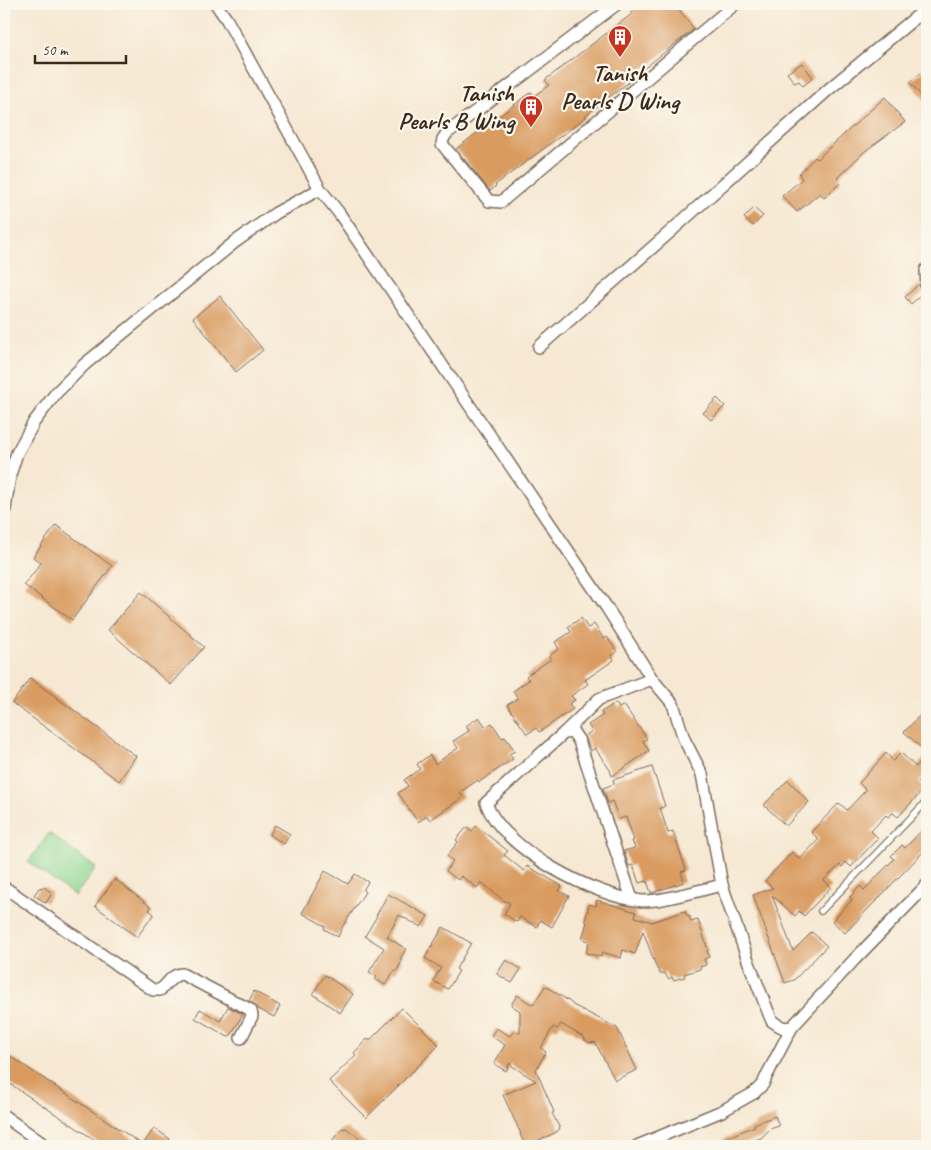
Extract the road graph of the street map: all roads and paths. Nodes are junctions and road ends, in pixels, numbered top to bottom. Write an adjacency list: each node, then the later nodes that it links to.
1 (216, 4): 5 (street)
2 (617, 4): 3 (street)
3 (735, 4)
4 (927, 8): 8 (street)
5 (320, 189): 9 (street); 10 (street)
6 (927, 269): 7 (street)
7 (927, 287)
8 (539, 347)
9 (4, 516)
10 (652, 679): 11 (street); 13 (street)
11 (564, 733): 16 (street); 16 (street)
12 (927, 801): 17 (lane)
13 (722, 885): 16 (street); 18 (street)
14 (927, 885): 18 (street)
15 (4, 887): 19 (street)
16 (632, 898)
17 (821, 910)
18 (792, 1027): 22 (street)
19 (241, 1038)
20 (4, 1116): 21 (street)
21 (46, 1146)
22 (637, 1146)

